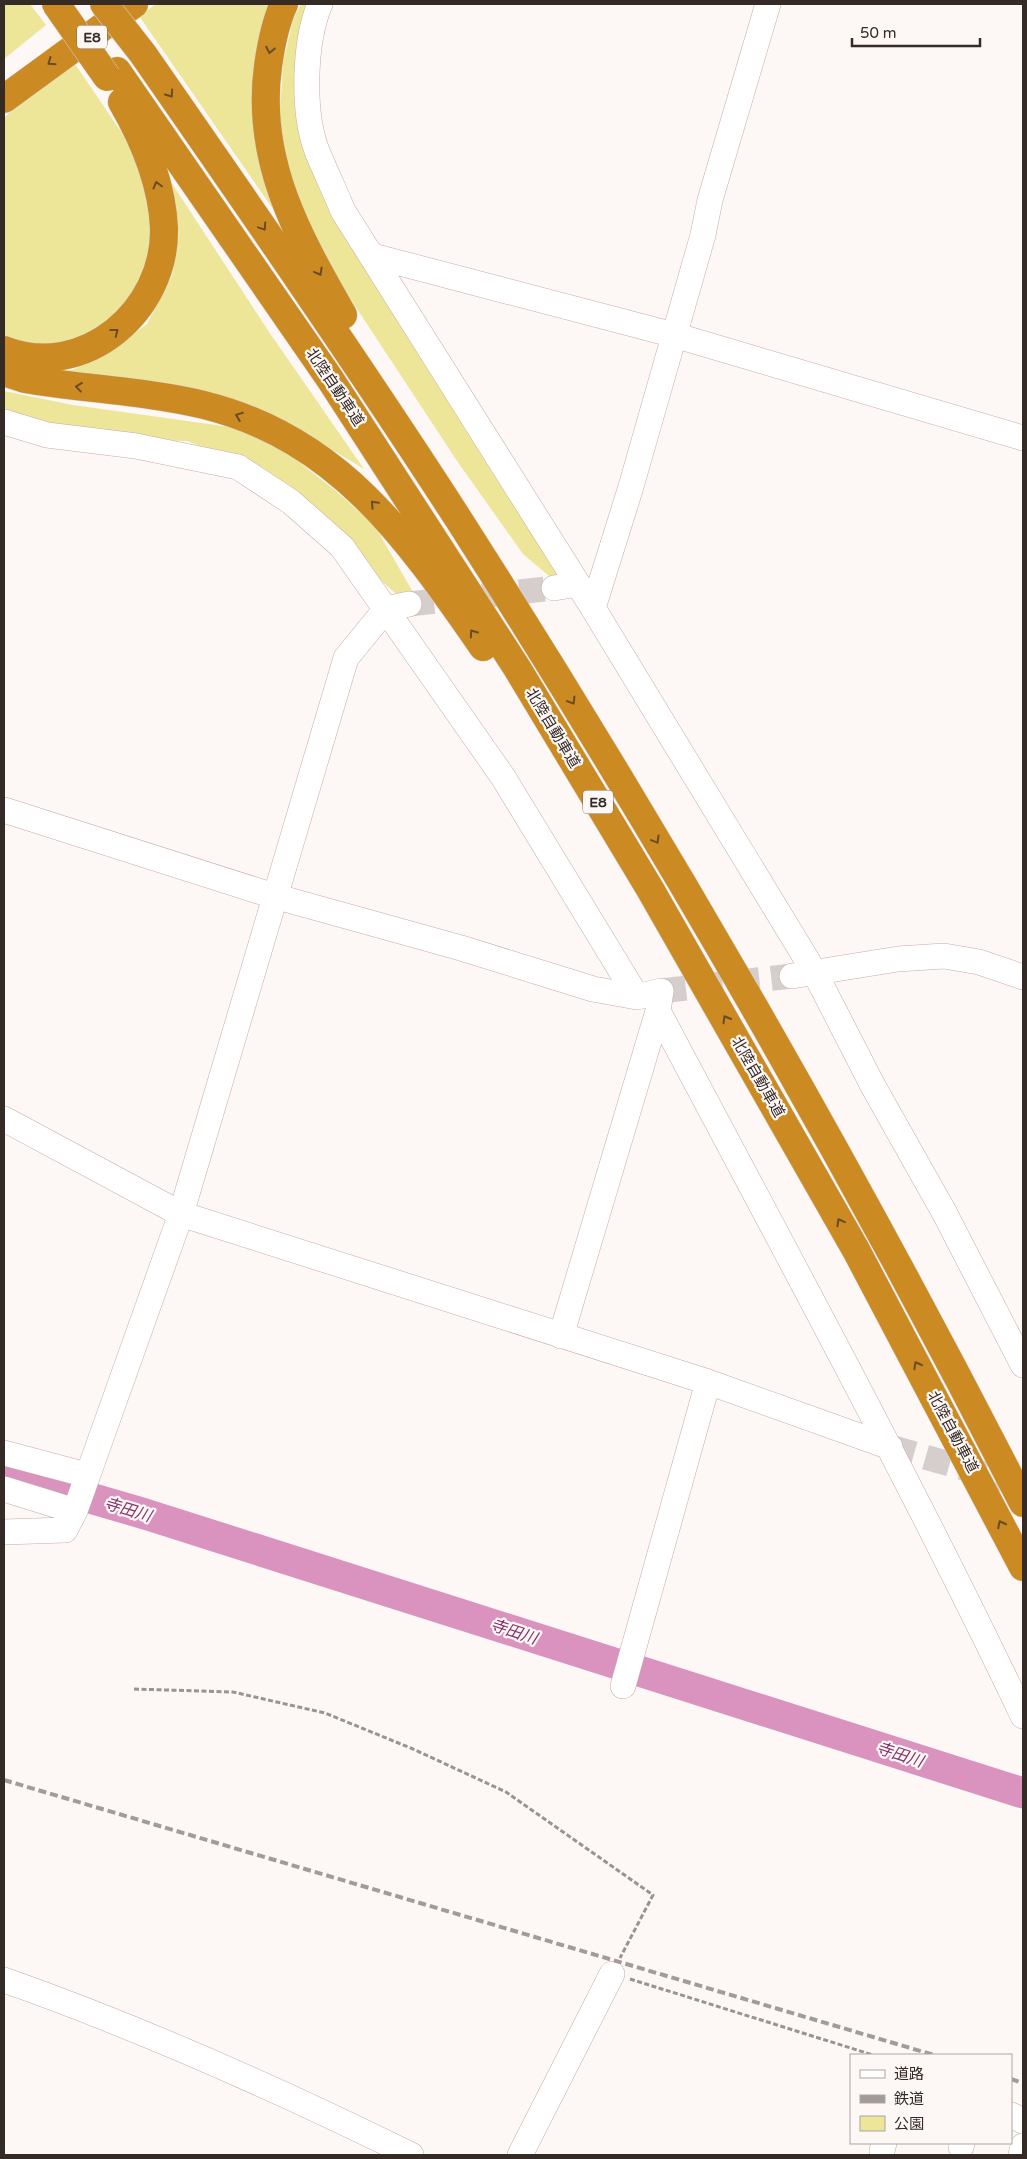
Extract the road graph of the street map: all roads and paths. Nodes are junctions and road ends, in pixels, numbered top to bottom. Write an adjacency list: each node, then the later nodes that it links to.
1 (56, 4): 8 (highway, bridge)
2 (67, 4): 8 (highway, 北陸自動車道 / E8)
3 (103, 4): 9 (highway); 21 (highway, 北陸自動車道 / E8, one-way to 21, bridge)
4 (134, 4): 10 (highway, one-way to 10)
5 (284, 4): 21 (highway, one-way to 21)
6 (320, 4): 11 (street)
7 (768, 4): 12 (street)
8 (112, 74): 13 (highway, one-way to 8); 23 (highway, 北陸自動車道 / E8)
9 (4, 76)
10 (4, 99)
11 (373, 256): 12 (street); 17 (street)
12 (674, 335): 16 (street); 20 (street)
13 (4, 350)
14 (4, 372): 23 (highway, one-way to 14)
15 (4, 422): 19 (street)
16 (1023, 438)
17 (578, 584): 18 (street); 20 (street)
18 (554, 588)
19 (398, 607): 24 (street); 27 (street)
20 (593, 608): 25 (street)
21 (553, 669): 38 (highway, 北陸自動車道 / E8, one-way to 38)
22 (4, 810): 24 (street)
23 (650, 889): 41 (highway, 北陸自動車道 / E8, one-way to 23)
24 (274, 896): 27 (street); 30 (street)
25 (803, 975): 26 (street); 32 (street)
26 (1023, 977)
27 (637, 997): 28 (street)
28 (658, 1012): 31 (street); 34 (street)
29 (4, 1119): 30 (street)
30 (181, 1214): 31 (street); 36 (street)
31 (560, 1336): 33 (street)
32 (1023, 1364)
33 (708, 1382): 34 (street); 42 (street)
34 (890, 1447): 44 (street)
35 (4, 1453): 36 (street)
36 (87, 1475): 39 (street)
37 (4, 1489): 39 (street)
38 (1023, 1503)
39 (75, 1511): 40 (street)
40 (4, 1532)
41 (1023, 1567)
42 (623, 1686)
43 (134, 1689): 45 (path)
44 (1023, 1716)
45 (612, 1974): 47 (path); 50 (street)
46 (4, 1980): 49 (street)
47 (870, 2054)
48 (1023, 2146): 51 (street)
49 (411, 2155)
50 (520, 2155)
51 (1020, 2155)

